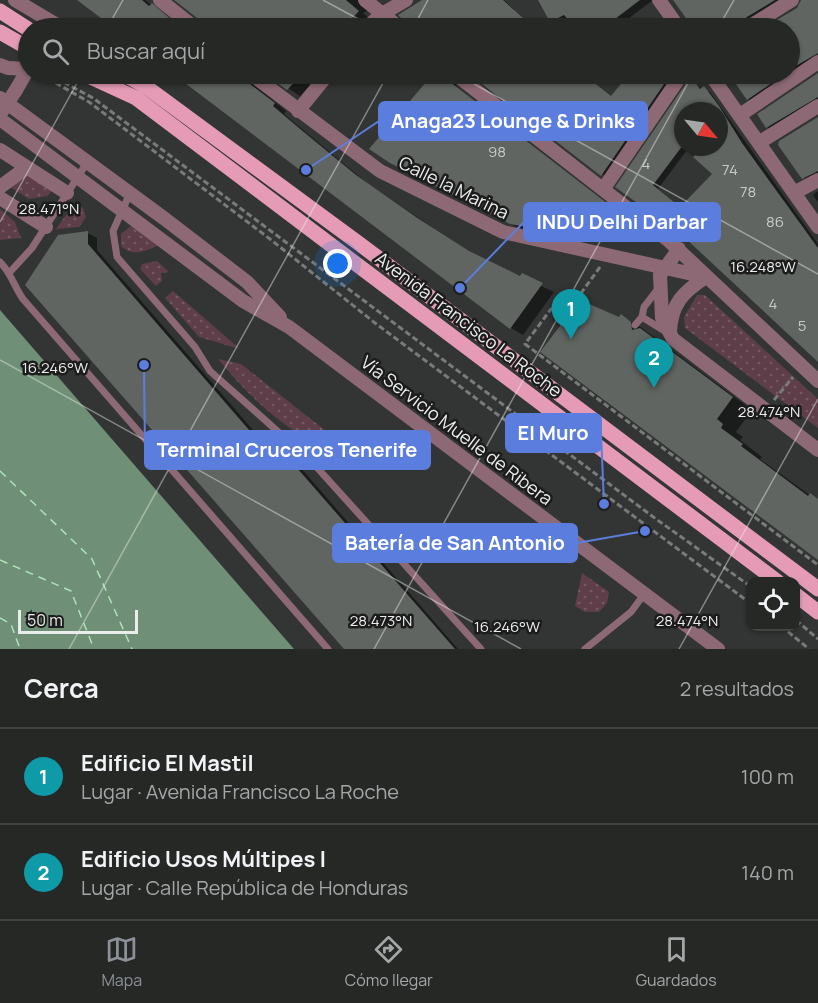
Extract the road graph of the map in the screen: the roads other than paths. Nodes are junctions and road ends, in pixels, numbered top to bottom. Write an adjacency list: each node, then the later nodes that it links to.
1 (15, 0): 9 (street)
2 (160, 0): 10 (street)
3 (365, 0): 8 (street)
4 (406, 0): 8 (street)
5 (658, 0): 13 (street)
6 (792, 0): 14 (street)
7 (0, 11): 15 (main road)
8 (382, 14): 11 (street); 12 (street)
9 (45, 18)
10 (182, 18)
11 (377, 18)
12 (387, 18)
13 (671, 18)
14 (763, 18)
15 (18, 23)
16 (0, 32): 17 (main road)
17 (18, 42)
18 (818, 62): 21 (street)
19 (0, 64): 20 (street)
20 (18, 69)
21 (800, 74)
22 (19, 84): 37 (street, bridge)
23 (115, 84): 32 (main road)
24 (132, 84): 32 (main road)
25 (136, 84): 32 (street, Avenida Francisco La Roche)
26 (264, 84): 35 (street, Calle la Marina)
27 (320, 84): 35 (street)
28 (468, 84): 45 (street)
29 (675, 84): 45 (street)
30 (717, 84): 36 (street)
31 (786, 84): 36 (street)
32 (140, 92): 65 (main road, Avenida Francisco La Roche); 66 (main road, Avenida Francisco La Roche)
33 (0, 98): 40 (street, Vía Servicio Muelle de Ribera)
34 (818, 106): 38 (street)
35 (298, 111): 55 (street, Calle la Marina)
36 (740, 115): 38 (street)
37 (0, 116): 42 (street, Vía Servicio Muelle de Ribera)
38 (760, 142): 48 (street)
39 (0, 150): 41 (street)
40 (88, 161): 42 (lane); 47 (street, Vía Servicio Muelle de Ribera)
41 (26, 168): 44 (street); 46 (street)
42 (78, 176): 46 (lane); 50 (street, Vía Servicio Muelle de Ribera)
43 (818, 180): 48 (street)
44 (0, 187)
45 (604, 188): 53 (street)
46 (67, 192): 51 (lane)
47 (130, 193): 50 (lane); 61 (street, Vía Servicio Muelle de Ribera)
48 (794, 193): 52 (street)
49 (0, 198): 51 (street)
50 (122, 208): 61 (street, Vía Servicio Muelle de Ribera); 71 (lane)
51 (46, 226): 56 (lane)
52 (818, 227)
53 (679, 249): 55 (street); 57 (street)
54 (0, 262): 56 (lane)
55 (665, 268): 57 (street, Calle la Marina); 58 (street)
56 (10, 272): 70 (lane)
57 (706, 277): 62 (street); 63 (street)
58 (660, 287): 59 (lane); 62 (street)
59 (642, 317): 60 (lane); 62 (lane)
60 (635, 325)
61 (289, 327): 67 (street, Vía Servicio Muelle de Ribera)
62 (670, 334): 64 (street)
63 (818, 381)
64 (818, 450)
65 (771, 577)
66 (818, 590)
67 (645, 593): 72 (lane); 73 (street, Vía Servicio Muelle de Ribera)
68 (800, 599): 69 (main road)
69 (818, 612)
70 (328, 649)
71 (481, 649)
72 (585, 649)
73 (718, 649)

